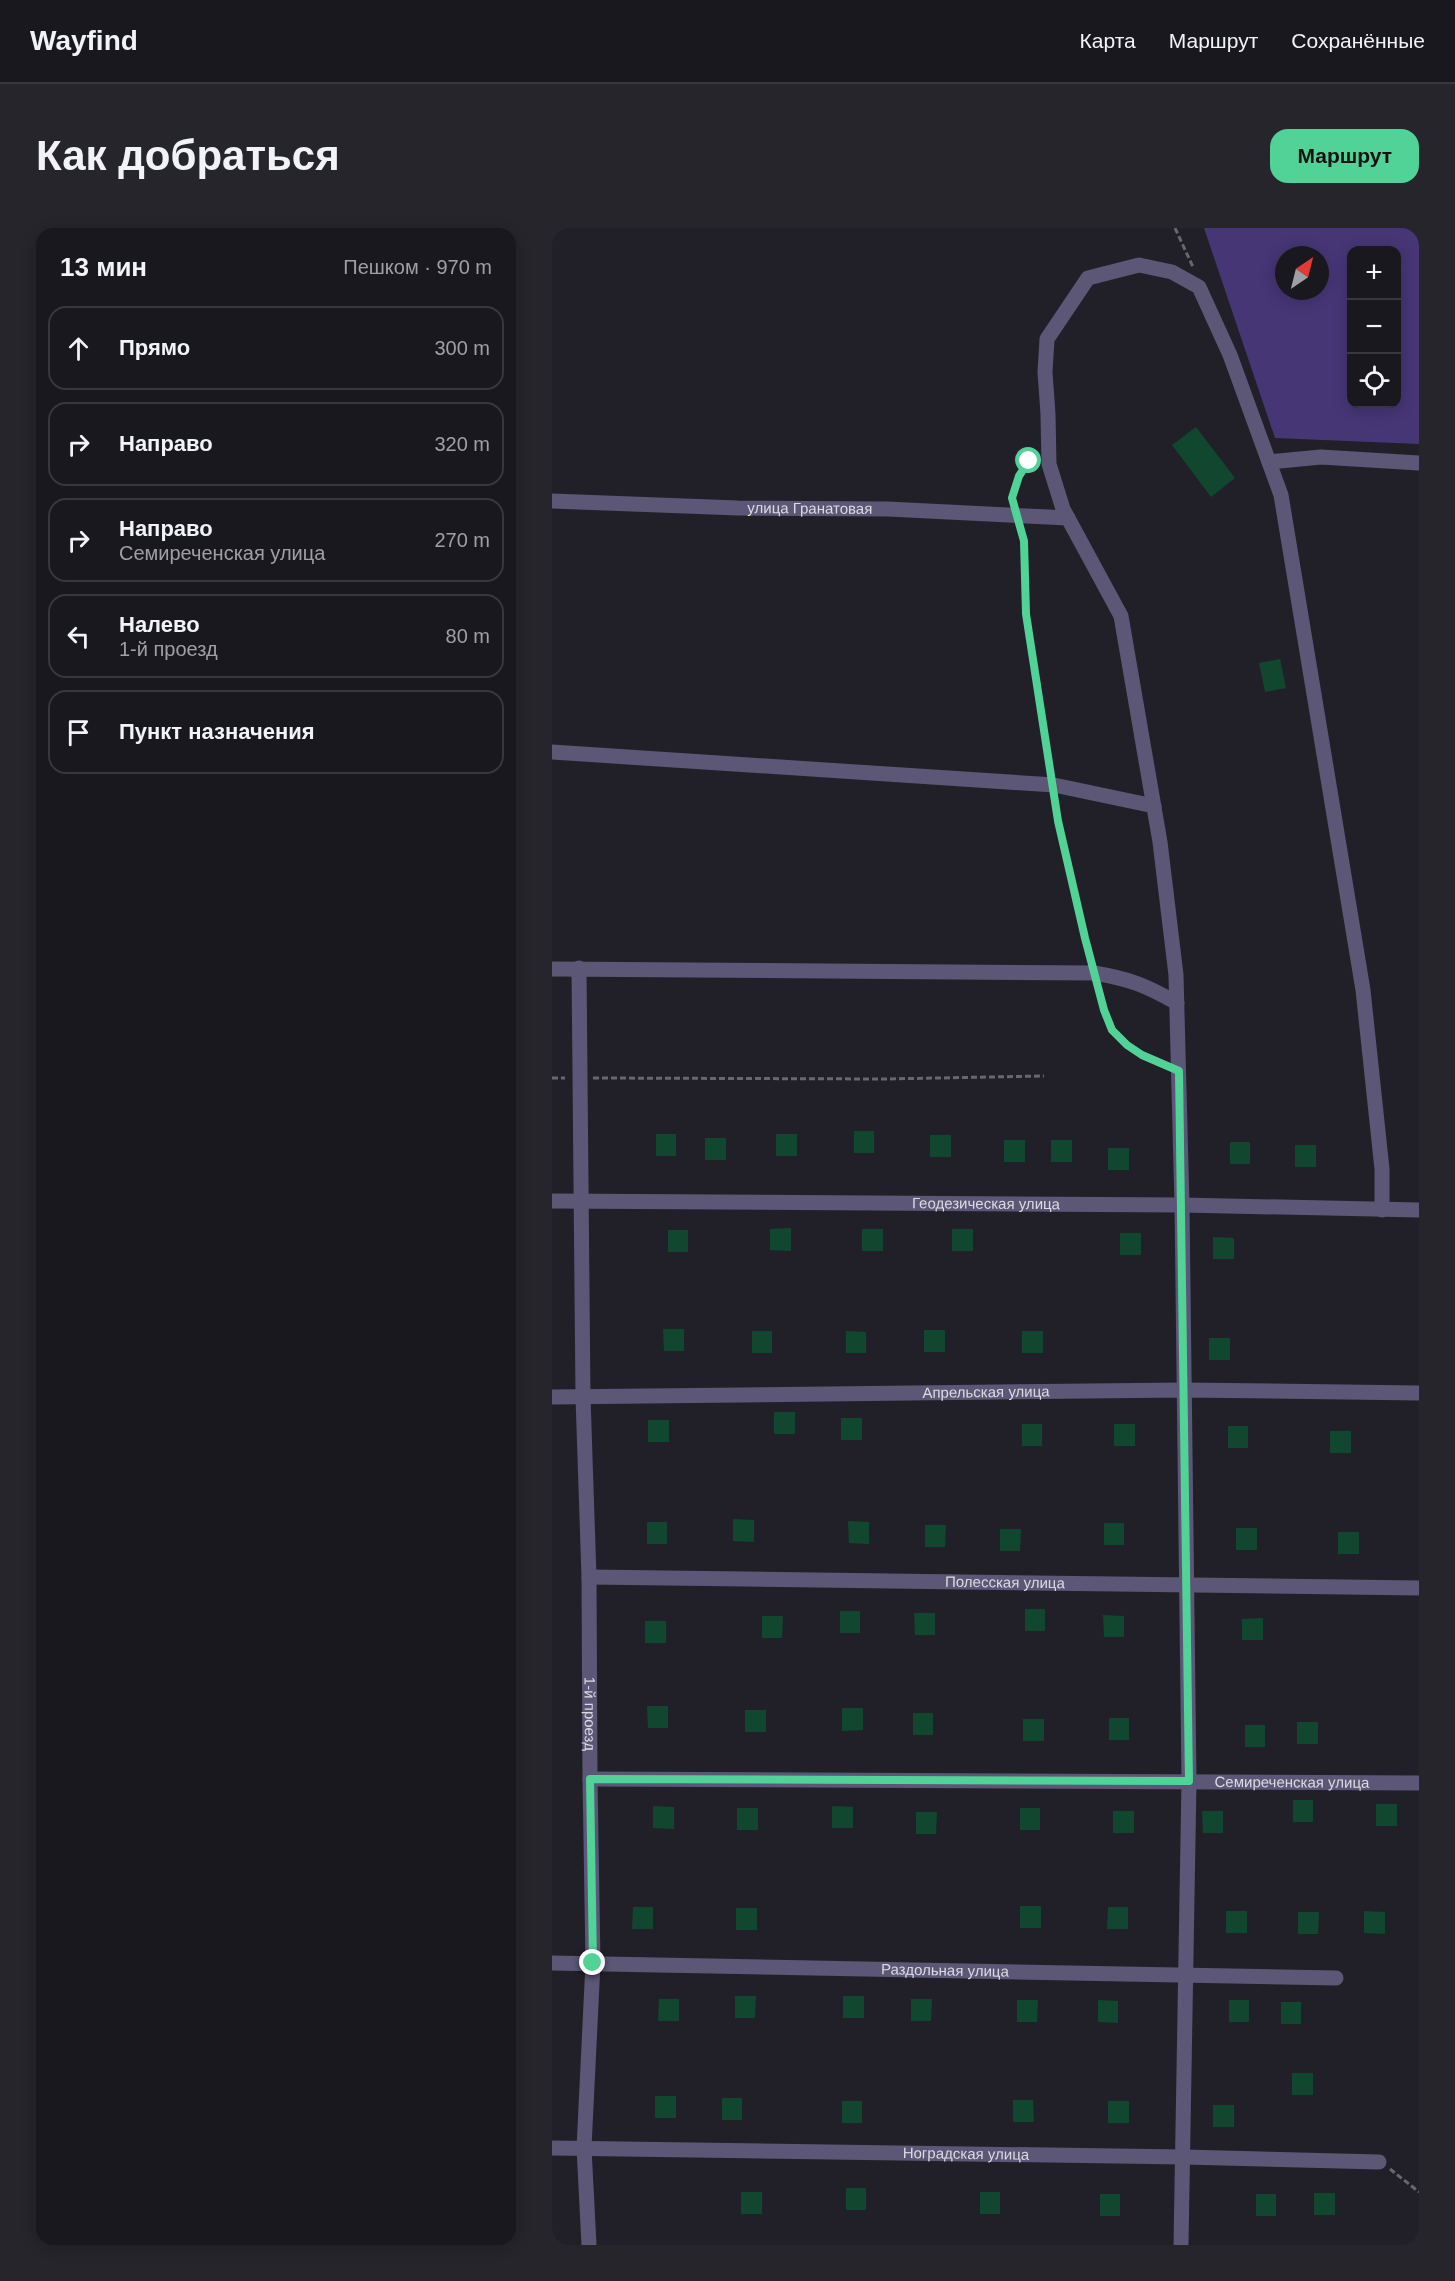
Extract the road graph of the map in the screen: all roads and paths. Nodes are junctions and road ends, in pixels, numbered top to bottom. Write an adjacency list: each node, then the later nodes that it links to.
1 (1175, 228): 2 (path)
2 (1199, 287): 3 (street); 4 (street)
3 (1049, 435): 7 (path); 8 (street)
4 (1269, 462): 5 (street); 23 (street)
5 (1419, 463)
6 (552, 501): 7 (street, улица Гранатовая)
7 (1017, 514): 8 (street, улица Гранатовая); 10 (path)
8 (1068, 518): 11 (street)
9 (552, 752): 10 (street)
10 (1054, 785): 11 (street); 14 (path)
11 (1154, 806): 15 (street)
12 (579, 968): 13 (street); 14 (street); 19 (street, 1-й проезд)
13 (552, 969)
14 (1095, 973): 15 (street); 16 (path)
15 (1177, 1003): 16 (street)
16 (1179, 1071): 22 (street)
17 (1044, 1076): 19 (path)
18 (552, 1078): 19 (path)
19 (580, 1078): 21 (street, 1-й проезд)
20 (552, 1201): 21 (street, Геодезическая улица)
21 (580, 1201): 22 (street, Геодезическая улица); 28 (street, 1-й проезд)
22 (1182, 1205): 23 (street, Геодезическая улица); 25 (street)
23 (1382, 1209): 24 (street, Геодезическая улица)
24 (1419, 1210)
25 (1184, 1390): 26 (street, Апрельская улица); 28 (street, Апрельская улица); 30 (street)
26 (1419, 1393)
27 (552, 1397): 28 (street, Апрельская улица)
28 (583, 1397): 29 (street, 1-й проезд)
29 (589, 1577): 30 (street, Полесская улица); 32 (street, 1-й проезд)
30 (1187, 1585): 31 (street, Полесская улица); 33 (street)
31 (1419, 1588)
32 (590, 1779): 33 (street, Семиреченская улица); 36 (street, 1-й проезд)
33 (1189, 1781): 34 (street, Семиреченская улица); 37 (street)
34 (1419, 1783)
35 (552, 1963): 36 (street, Раздольная улица)
36 (593, 1963): 37 (street, Раздольная улица); 40 (street, 1-й проезд)
37 (1186, 1975): 38 (street, Раздольная улица); 41 (street)
38 (1336, 1978)
39 (552, 2148): 40 (street, Ноградская улица)
40 (584, 2148): 41 (street, Ноградская улица); 44 (street, 1-й проезд)
41 (1184, 2157): 42 (street, Ноградская улица); 45 (street)
42 (1379, 2162): 43 (path)
43 (1419, 2192)
44 (589, 2245)
45 (1181, 2245)

